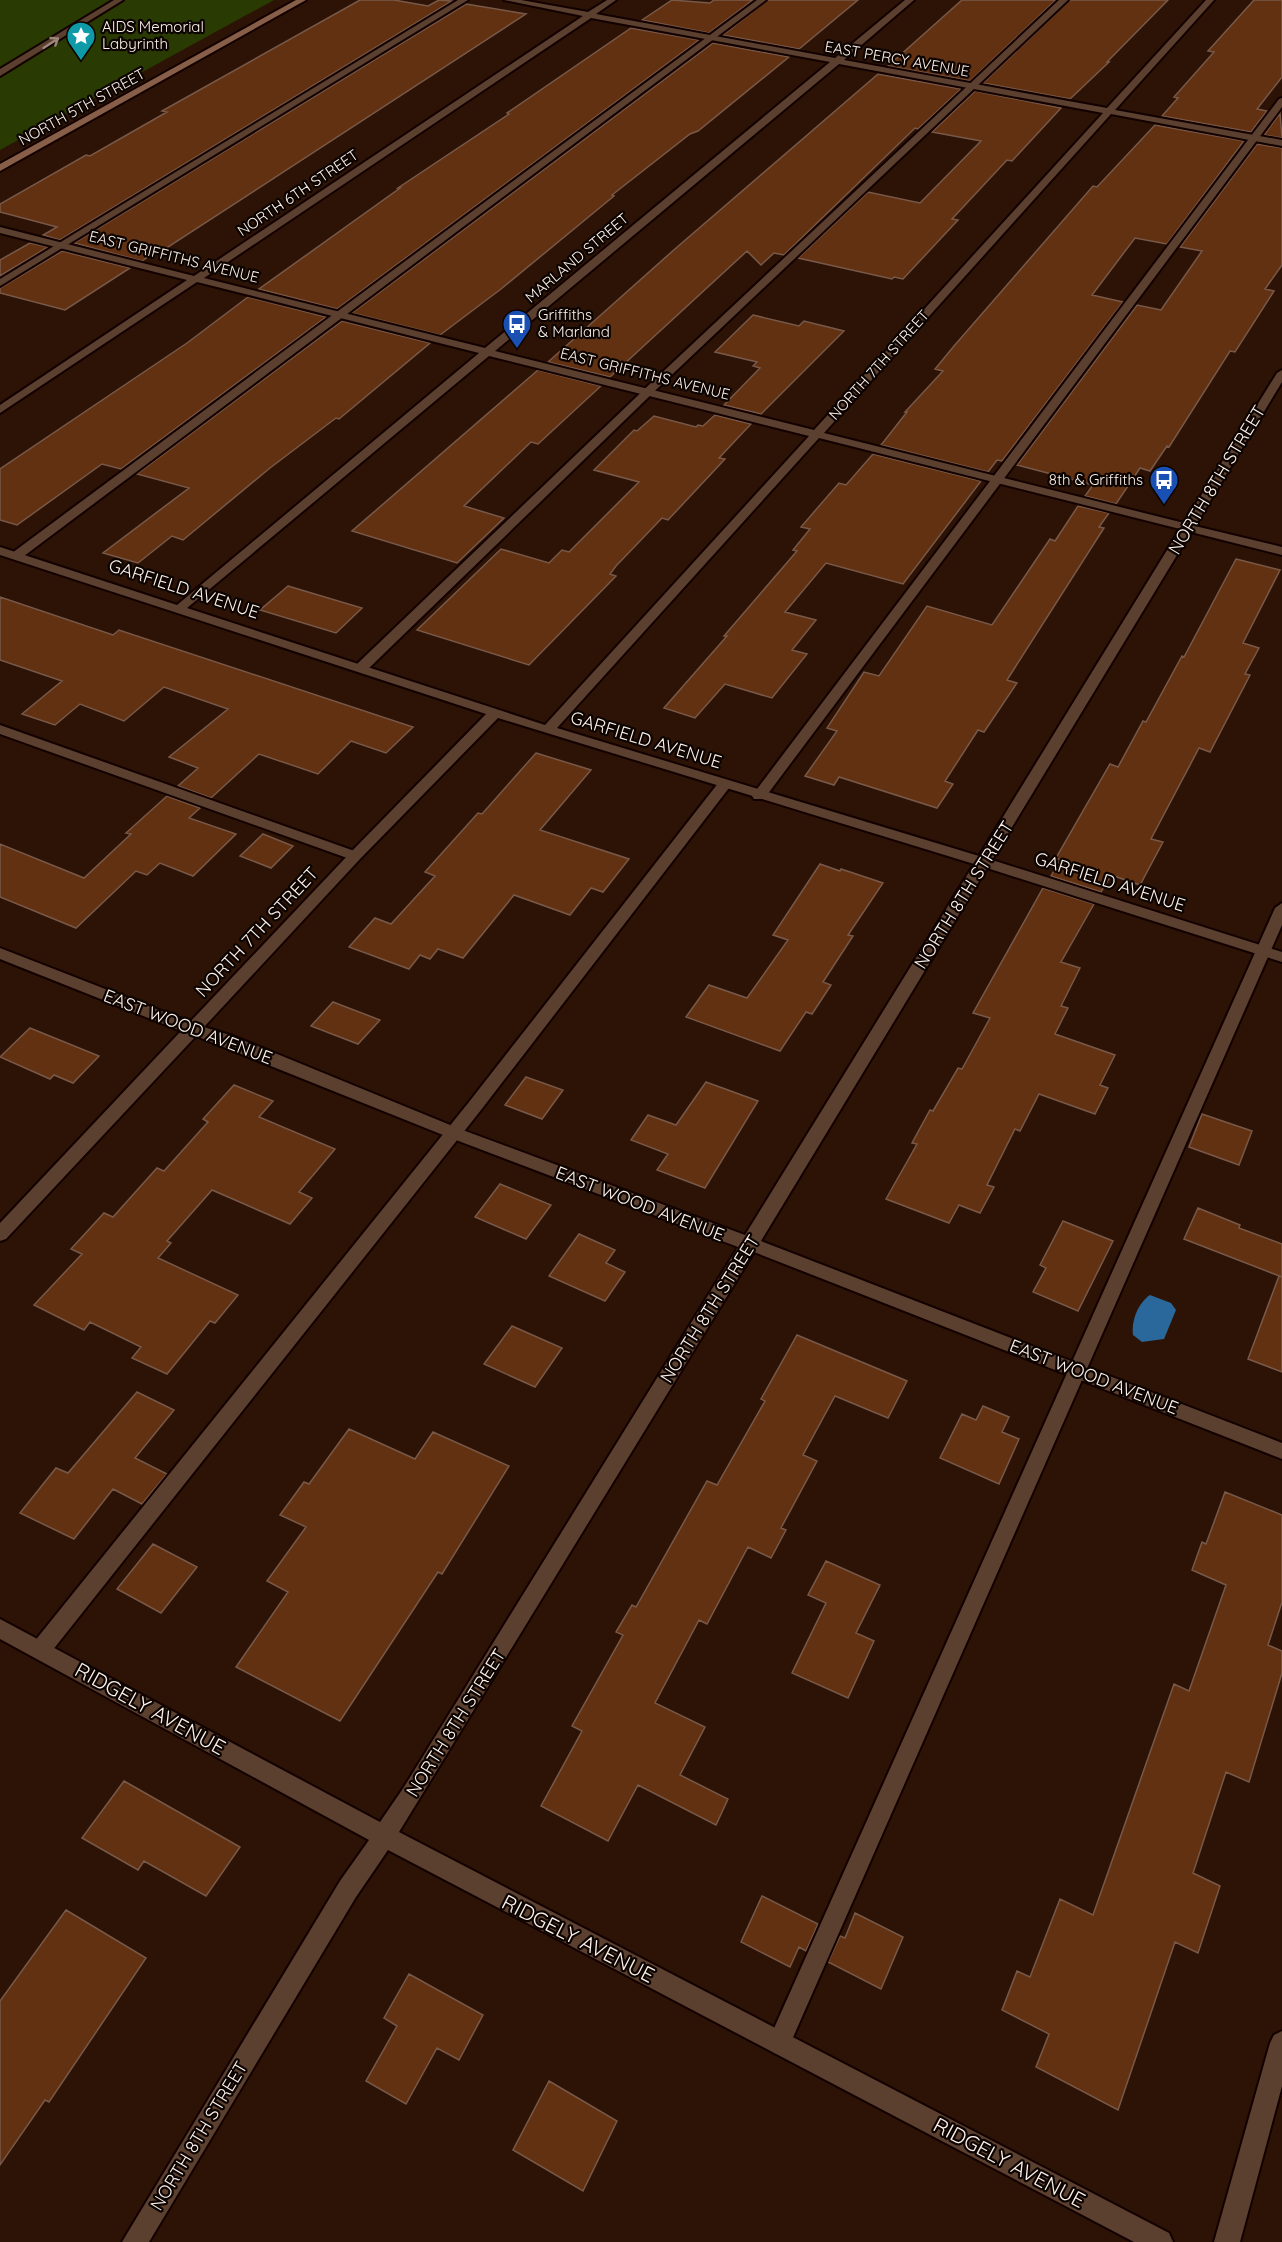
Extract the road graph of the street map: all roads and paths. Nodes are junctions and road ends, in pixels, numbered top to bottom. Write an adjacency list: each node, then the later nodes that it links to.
1 (119, 0): 13 (street, one-way to 1)
2 (302, 0): 19 (main road, NORTH 5TH STREET)
3 (464, 0): 21 (street)
4 (508, 0): 10 (street, EAST PERCY AVENUE)
5 (612, 0): 10 (street, NORTH 6TH STREET)
6 (762, 0): 11 (street)
7 (910, 0): 12 (street, MARLAND STREET)
8 (1064, 0): 14 (street)
9 (1210, 0): 16 (street, NORTH 7TH STREET)
10 (589, 15): 11 (street, EAST PERCY AVENUE); 22 (street, NORTH 6TH STREET)
11 (711, 38): 12 (street, EAST PERCY AVENUE); 24 (street)
12 (836, 62): 14 (street, EAST PERCY AVENUE); 25 (street, MARLAND STREET)
13 (0, 73)
14 (971, 86): 16 (street, EAST PERCY AVENUE); 27 (street)
15 (1282, 101): 17 (street)
16 (1110, 111): 17 (street, EAST PERCY AVENUE); 29 (street, NORTH 7TH STREET)
17 (1254, 138): 18 (street, EAST PERCY AVENUE); 30 (street)
18 (1282, 143)
19 (0, 168)
20 (0, 230): 21 (street, EAST GRIFFITHS AVENUE)
21 (63, 245): 22 (street, EAST GRIFFITHS AVENUE); 23 (street)
22 (195, 280): 24 (street, EAST GRIFFITHS AVENUE); 28 (street, NORTH 6TH STREET)
23 (0, 283)
24 (338, 315): 25 (street, EAST GRIFFITHS AVENUE); 34 (street)
25 (488, 352): 27 (street, EAST GRIFFITHS AVENUE); 35 (street, MARLAND STREET)
26 (1282, 373): 31 (street, NORTH 8TH STREET)
27 (648, 392): 29 (street, EAST GRIFFITHS AVENUE); 36 (street)
28 (0, 410)
29 (815, 434): 30 (street, EAST GRIFFITHS AVENUE); 39 (street, NORTH 7TH STREET)
30 (996, 481): 31 (street, EAST GRIFFITHS AVENUE); 41 (street)
31 (1188, 528): 33 (street, EAST GRIFFITHS AVENUE); 43 (street, NORTH 8TH STREET)
32 (0, 551): 34 (street, GARFIELD AVENUE)
33 (1282, 551)
34 (16, 556): 35 (street, GARFIELD AVENUE)
35 (180, 608): 36 (street, GARFIELD AVENUE)
36 (362, 667): 37 (street, GARFIELD AVENUE)
37 (496, 712): 39 (street, GARFIELD AVENUE); 42 (street, NORTH 7TH STREET)
38 (0, 729): 42 (street)
39 (548, 730): 40 (street, GARFIELD AVENUE)
40 (724, 785): 41 (street, GARFIELD AVENUE); 49 (street)
41 (759, 796): 43 (street, GARFIELD AVENUE)
42 (355, 856): 48 (street, NORTH 7TH STREET)
43 (984, 863): 45 (street, GARFIELD AVENUE); 51 (street, NORTH 8TH STREET)
44 (1282, 908): 45 (street)
45 (1263, 951): 47 (street, GARFIELD AVENUE); 52 (street)
46 (0, 953): 48 (street, EAST WOOD AVENUE)
47 (1282, 957)
48 (193, 1030): 49 (street, EAST WOOD AVENUE); 50 (street, NORTH 7TH STREET)
49 (454, 1133): 51 (street, EAST WOOD AVENUE); 55 (street)
50 (2, 1230)
51 (749, 1245): 52 (street, EAST WOOD AVENUE); 56 (street, NORTH 8TH STREET)
52 (1076, 1370): 53 (street, EAST WOOD AVENUE); 57 (street)
53 (1282, 1451)
54 (1, 1630): 55 (street, RIDGELY AVENUE)
55 (41, 1649): 56 (street, RIDGELY AVENUE)
56 (384, 1836): 57 (street, RIDGELY AVENUE); 59 (street, NORTH 8TH STREET)
57 (779, 2043): 60 (street, RIDGELY AVENUE)
58 (1282, 2043): 61 (street)
59 (135, 2242)
60 (1160, 2242)
61 (1227, 2242)

